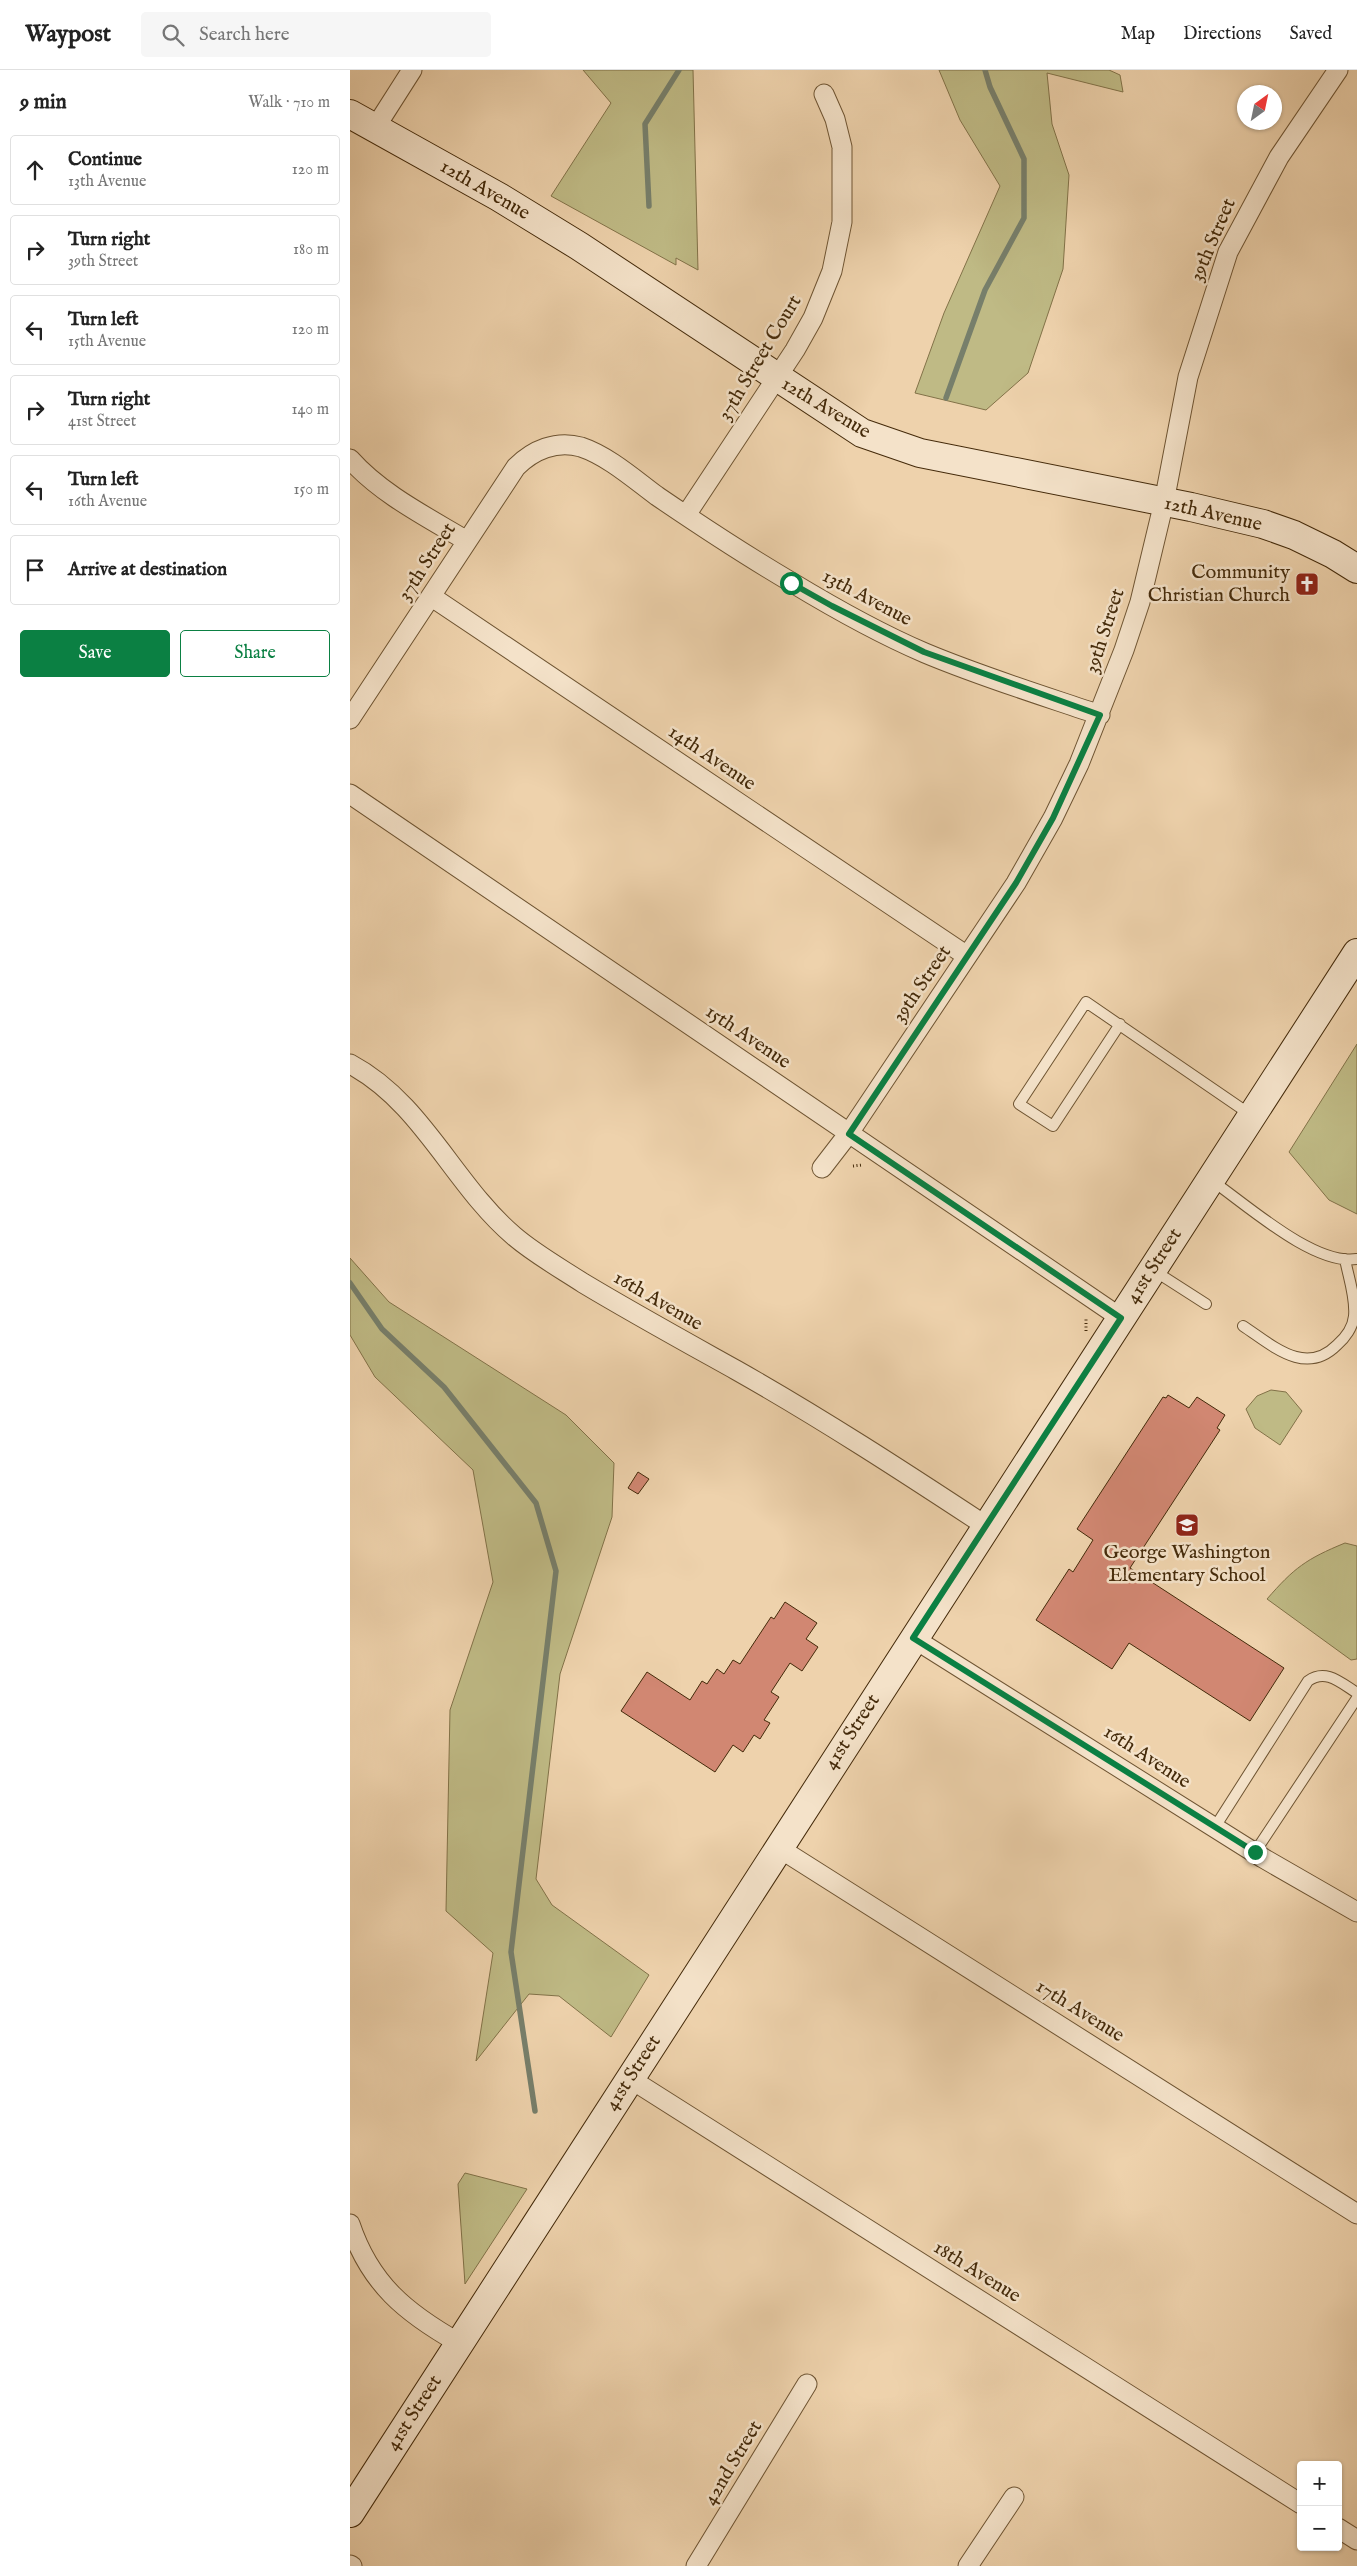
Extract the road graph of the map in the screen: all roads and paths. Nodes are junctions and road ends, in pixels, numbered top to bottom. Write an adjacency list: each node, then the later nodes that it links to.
1 (412, 70): 5 (street)
2 (1338, 70): 9 (street, 39th Street)
3 (824, 94): 6 (street, 37th Street Court)
4 (350, 114): 5 (street, 12th Avenue)
5 (375, 128): 6 (street, 12th Avenue)
6 (777, 378): 9 (street, 12th Avenue); 10 (street, 37th Street Court)
7 (554, 445): 10 (street, 13th Avenue); 11 (street, 37th Street)
8 (350, 459): 11 (street)
9 (1164, 502): 12 (street, 12th Avenue); 14 (street, 39th Street)
10 (686, 515): 14 (street, 13th Avenue)
11 (467, 541): 13 (street, 37th Street)
12 (1357, 569)
13 (432, 597): 15 (street, 37th Street); 17 (street, 14th Avenue)
14 (1100, 715): 17 (street, 39th Street)
15 (350, 719)
16 (350, 794): 22 (street, 15th Avenue)
17 (967, 956): 22 (street, 39th Street)
18 (1356, 957): 21 (street, 41st Street)
19 (1120, 1024): 19 (lane); 21 (lane)
20 (350, 1064): 35 (street, 16th Avenue)
21 (1252, 1116): 26 (street, 41st Street)
22 (849, 1134): 24 (street, 39th Street); 32 (street, 15th Avenue)
23 (853, 1166): 25 (path)
24 (822, 1168)
25 (867, 1168)
26 (1210, 1180): 27 (lane); 29 (street, 41st Street)
27 (1345, 1259): 28 (lane); 33 (lane)
28 (1357, 1259)
29 (1152, 1269): 30 (lane); 32 (street, 41st Street)
30 (1206, 1304)
31 (1083, 1314): 34 (path)
32 (1121, 1318): 35 (street, 41st Street)
33 (1242, 1326)
34 (1085, 1333)
35 (986, 1526): 36 (street, 41st Street)
36 (913, 1638): 39 (street, 16th Avenue); 40 (street, 41st Street)
37 (1357, 1693): 39 (lane)
38 (1357, 1698): 41 (lane)
39 (1215, 1827): 41 (street, 16th Avenue)
40 (779, 1848): 43 (street, 41st Street); 44 (street, 17th Avenue)
41 (1255, 1852): 42 (street, 16th Avenue)
42 (1357, 1912)
43 (629, 2078): 46 (street, 41st Street); 49 (street, 18th Avenue)
44 (1357, 2214)
45 (350, 2224): 46 (street)
46 (459, 2343): 50 (street, 41st Street)
47 (807, 2384): 53 (street, 42nd Street)
48 (1014, 2497): 54 (street)
49 (1297, 2501)
50 (350, 2513)
51 (1342, 2531): 52 (street)
52 (1357, 2540)
53 (696, 2566)
54 (968, 2566)

